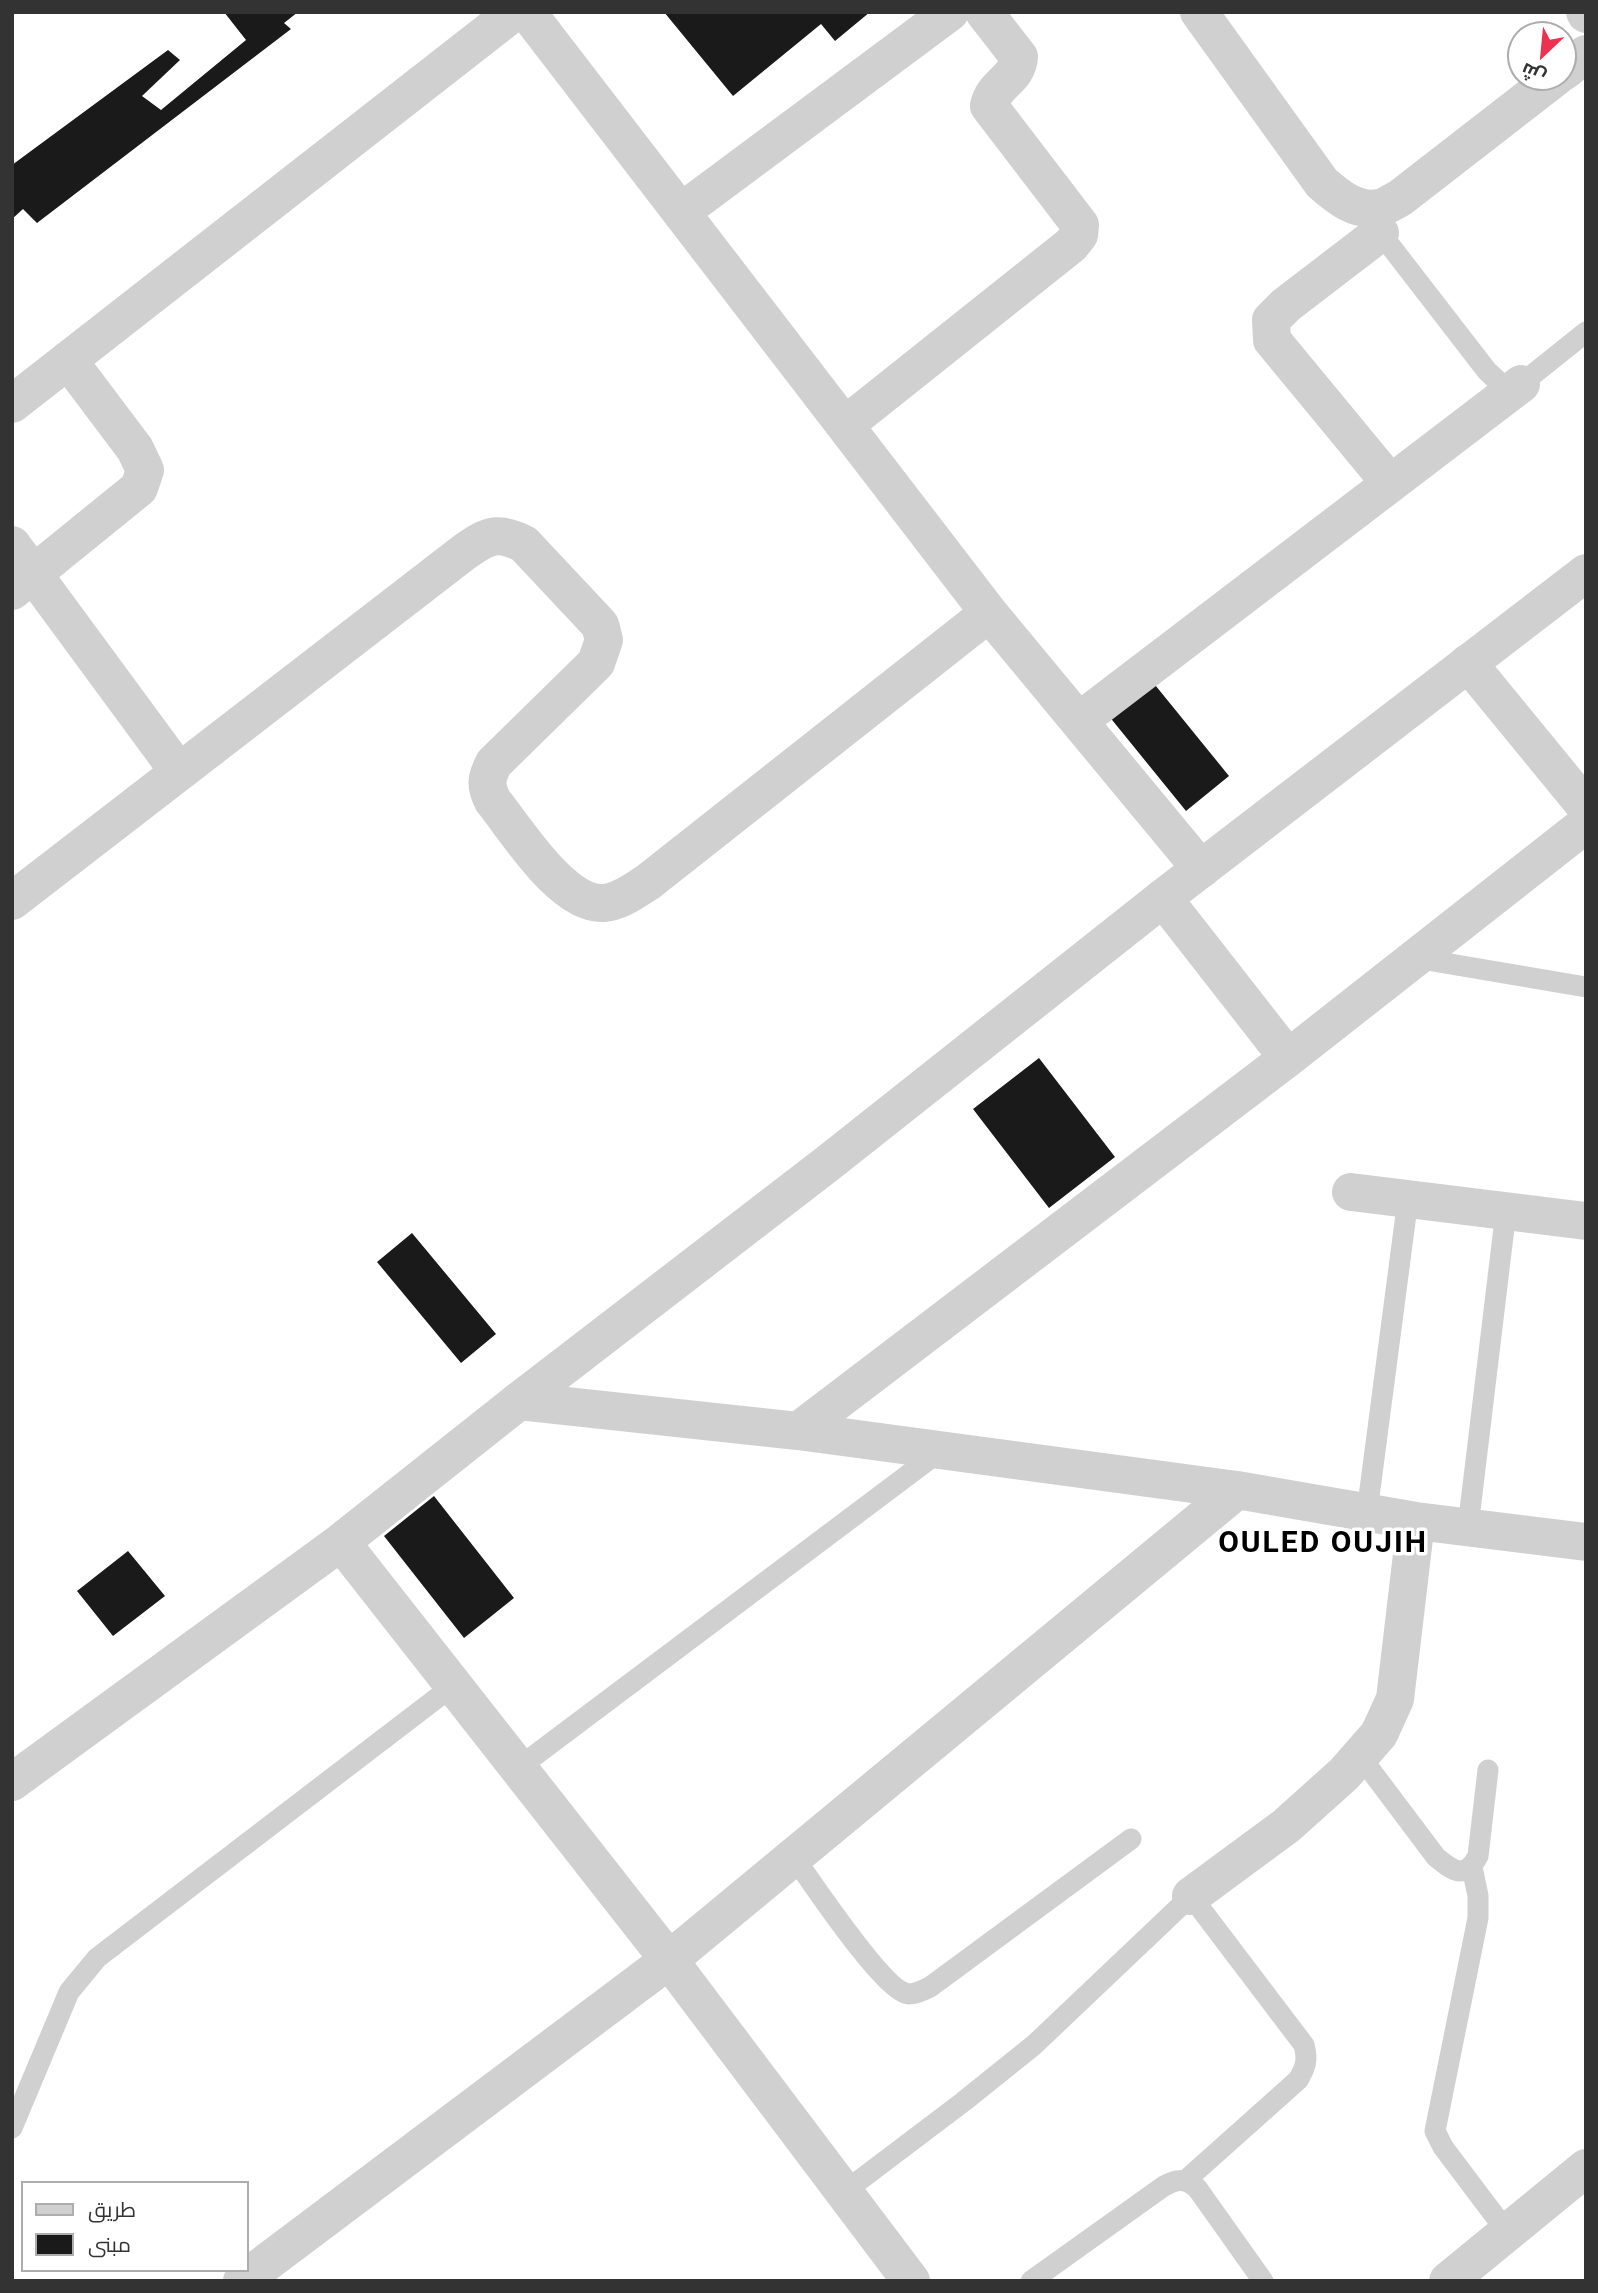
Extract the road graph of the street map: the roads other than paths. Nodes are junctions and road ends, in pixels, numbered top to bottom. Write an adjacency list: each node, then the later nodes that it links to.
1 (514, 12): 10 (street)
2 (527, 12): 7 (street)
3 (950, 12): 7 (street)
4 (984, 12): 13 (street)
5 (1199, 12): 8 (street)
6 (1538, 91): 8 (street)
7 (681, 212): 13 (street)
8 (1371, 220): 11 (lane); 14 (street)
9 (1586, 332): 11 (lane)
10 (68, 360): 12 (street); 15 (street)
11 (1521, 384): 14 (street)
12 (12, 404)
13 (845, 425): 17 (street)
14 (1390, 483): 19 (street)
15 (19, 570): 20 (street)
16 (1586, 573): 18 (street)
17 (989, 613): 19 (street); 20 (street)
18 (1468, 663): 21 (street); 23 (street)
19 (1079, 721): 23 (street)
20 (179, 772): 25 (street)
21 (1586, 807)
22 (1586, 824): 26 (street)
23 (1201, 869): 24 (street)
24 (1163, 898): 28 (street); 33 (street)
25 (12, 901)
26 (1415, 958): 27 (lane); 28 (street)
27 (1586, 987)
28 (1288, 1058): 34 (street)
29 (1351, 1192): 30 (street)
30 (1408, 1199): 31 (street); 37 (lane)
31 (1506, 1211): 32 (street); 39 (lane)
32 (1586, 1221)
33 (519, 1401): 34 (street); 40 (street)
34 (798, 1431): 35 (street)
35 (940, 1451): 36 (street); 44 (lane)
36 (1237, 1490): 37 (street); 48 (street)
37 (1367, 1512): 38 (street)
38 (1416, 1521): 39 (street); 43 (street)
39 (1468, 1527): 41 (street)
40 (341, 1542): 42 (street); 46 (street)
41 (1586, 1542)
42 (454, 1685): 44 (street); 52 (lane)
43 (1360, 1756): 49 (lane); 50 (street)
44 (518, 1768): 51 (street)
45 (1488, 1770): 49 (lane)
46 (12, 1782)
47 (1131, 1839): 48 (lane)
48 (793, 1856): 51 (street)
49 (1472, 1867): 56 (lane)
50 (1191, 1896): 54 (lane); 55 (lane)
51 (669, 1960): 55 (street); 58 (street)
52 (12, 2128)
53 (1586, 2168): 56 (street)
54 (1186, 2179): 60 (lane); 61 (lane)
55 (844, 2192): 59 (street)
56 (1507, 2232): 57 (street)
57 (1453, 2279)
58 (242, 2281)
59 (911, 2281)
60 (1031, 2281)
61 (1263, 2281)

